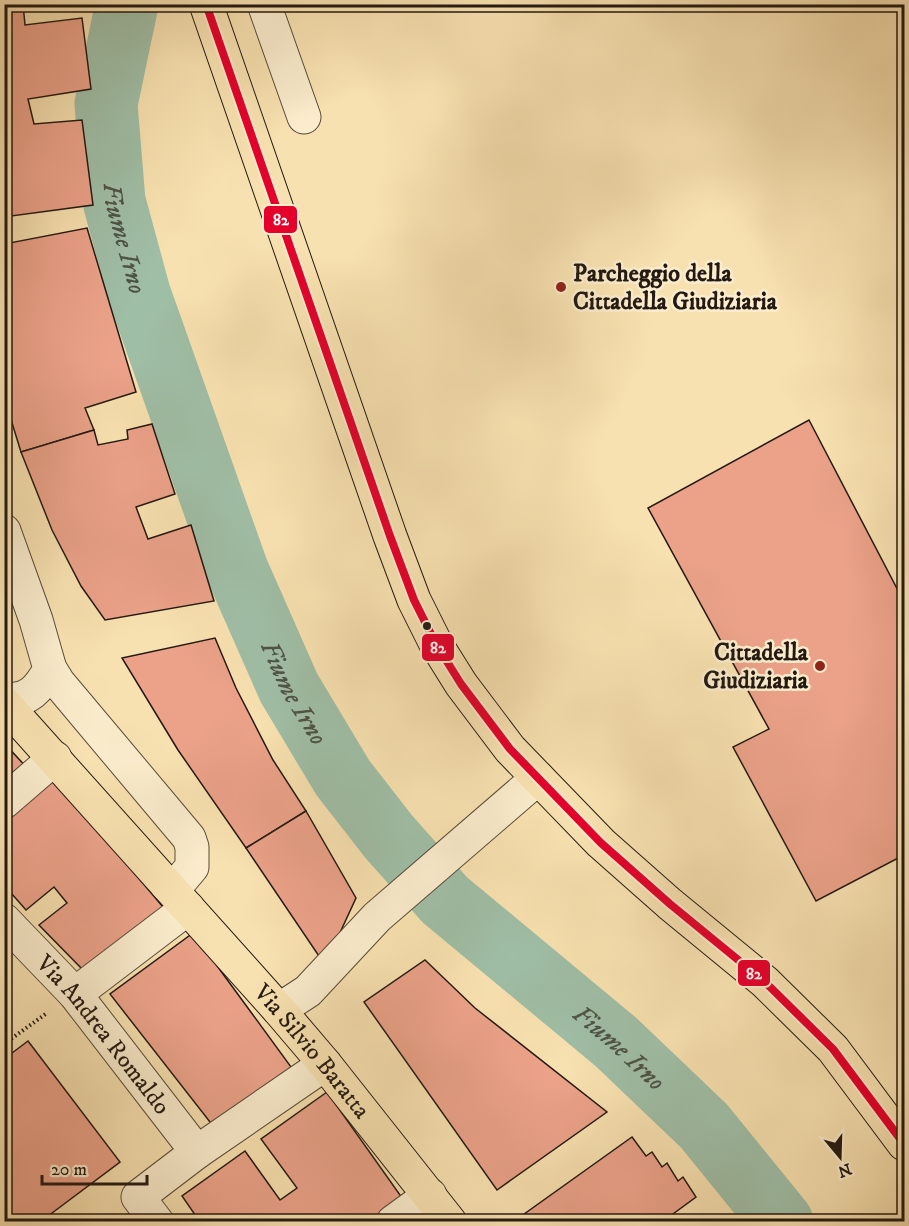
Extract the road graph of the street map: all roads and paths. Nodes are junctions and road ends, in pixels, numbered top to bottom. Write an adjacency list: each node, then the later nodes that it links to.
1 (264, 4): 3 (street)
2 (206, 6): 9 (main road)
3 (304, 117)
4 (4, 531): 5 (street)
5 (45, 677): 6 (street); 11 (street)
6 (4, 698)
7 (4, 703): 8 (main road, Via Silvio Baratta)
8 (55, 758): 10 (street); 11 (main road, Via Silvio Baratta)
9 (538, 778): 14 (street); 17 (main road)
10 (4, 802)
11 (178, 897): 13 (street); 14 (main road, Via Silvio Baratta)
12 (4, 920): 13 (street, Via Andrea Romaldo)
13 (75, 994): 15 (path); 18 (street, Via Andrea Romaldo)
14 (279, 1010): 16 (main road, Via Silvio Baratta)
15 (4, 1044)
16 (325, 1064): 18 (street); 19 (main road, Via Silvio Baratta)
17 (904, 1144)
18 (196, 1152): 20 (street)
19 (430, 1195): 21 (street); 22 (main road, Via Silvio Baratta)
20 (157, 1221)
21 (393, 1221)
22 (450, 1221)

